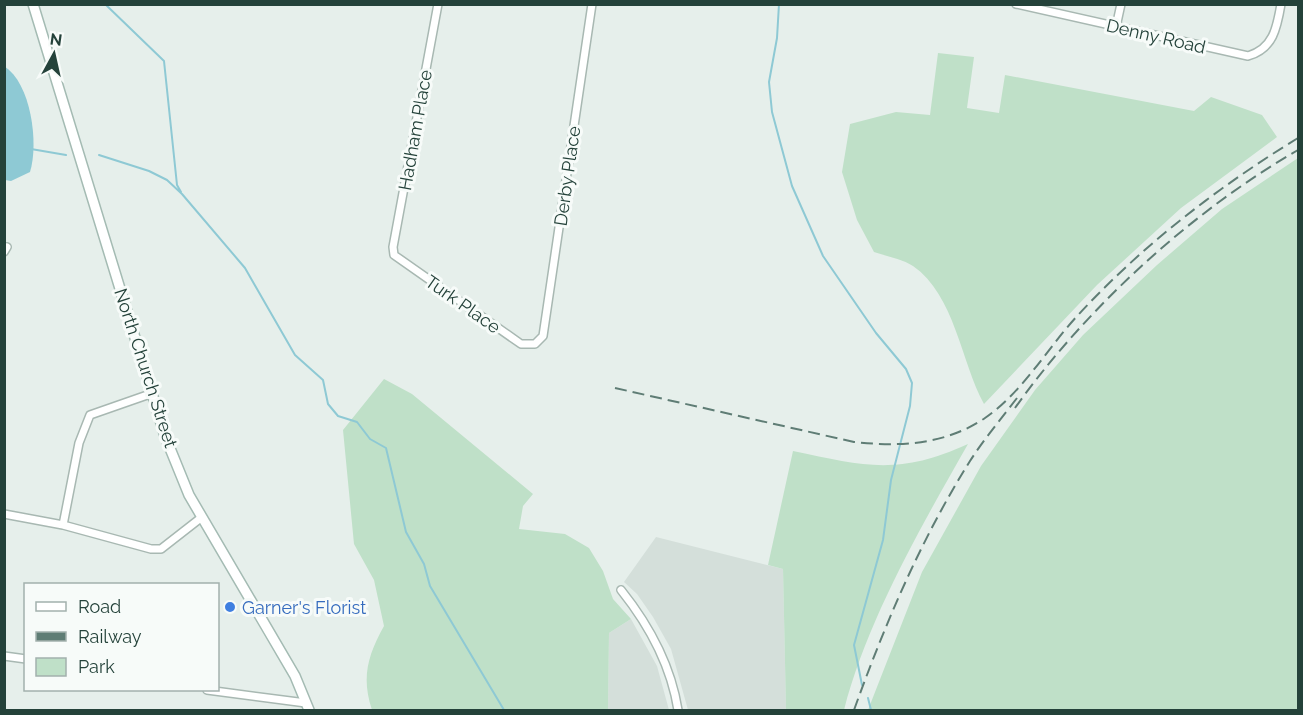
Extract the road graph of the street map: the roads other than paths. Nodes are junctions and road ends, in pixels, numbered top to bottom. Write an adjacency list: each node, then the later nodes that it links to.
1 (33, 4): 10 (main road, North Church Street)
2 (438, 4): 8 (street, Hadham Place)
3 (592, 4): 9 (street, Derby Place)
4 (1017, 4): 7 (street, Denny Road)
5 (1121, 4): 7 (street)
6 (1281, 4): 7 (street, Denny Road)
7 (1116, 27)
8 (394, 255): 9 (street, Turk Place)
9 (535, 344)
10 (153, 393): 12 (main road, North Church Street); 13 (street)
11 (4, 514): 13 (street)
12 (202, 518): 13 (street); 18 (main road, North Church Street)
13 (63, 525)
14 (621, 590): 19 (street)
15 (4, 656): 16 (street)
16 (24, 659)
17 (213, 691): 18 (street)
18 (308, 707)
19 (678, 711)

